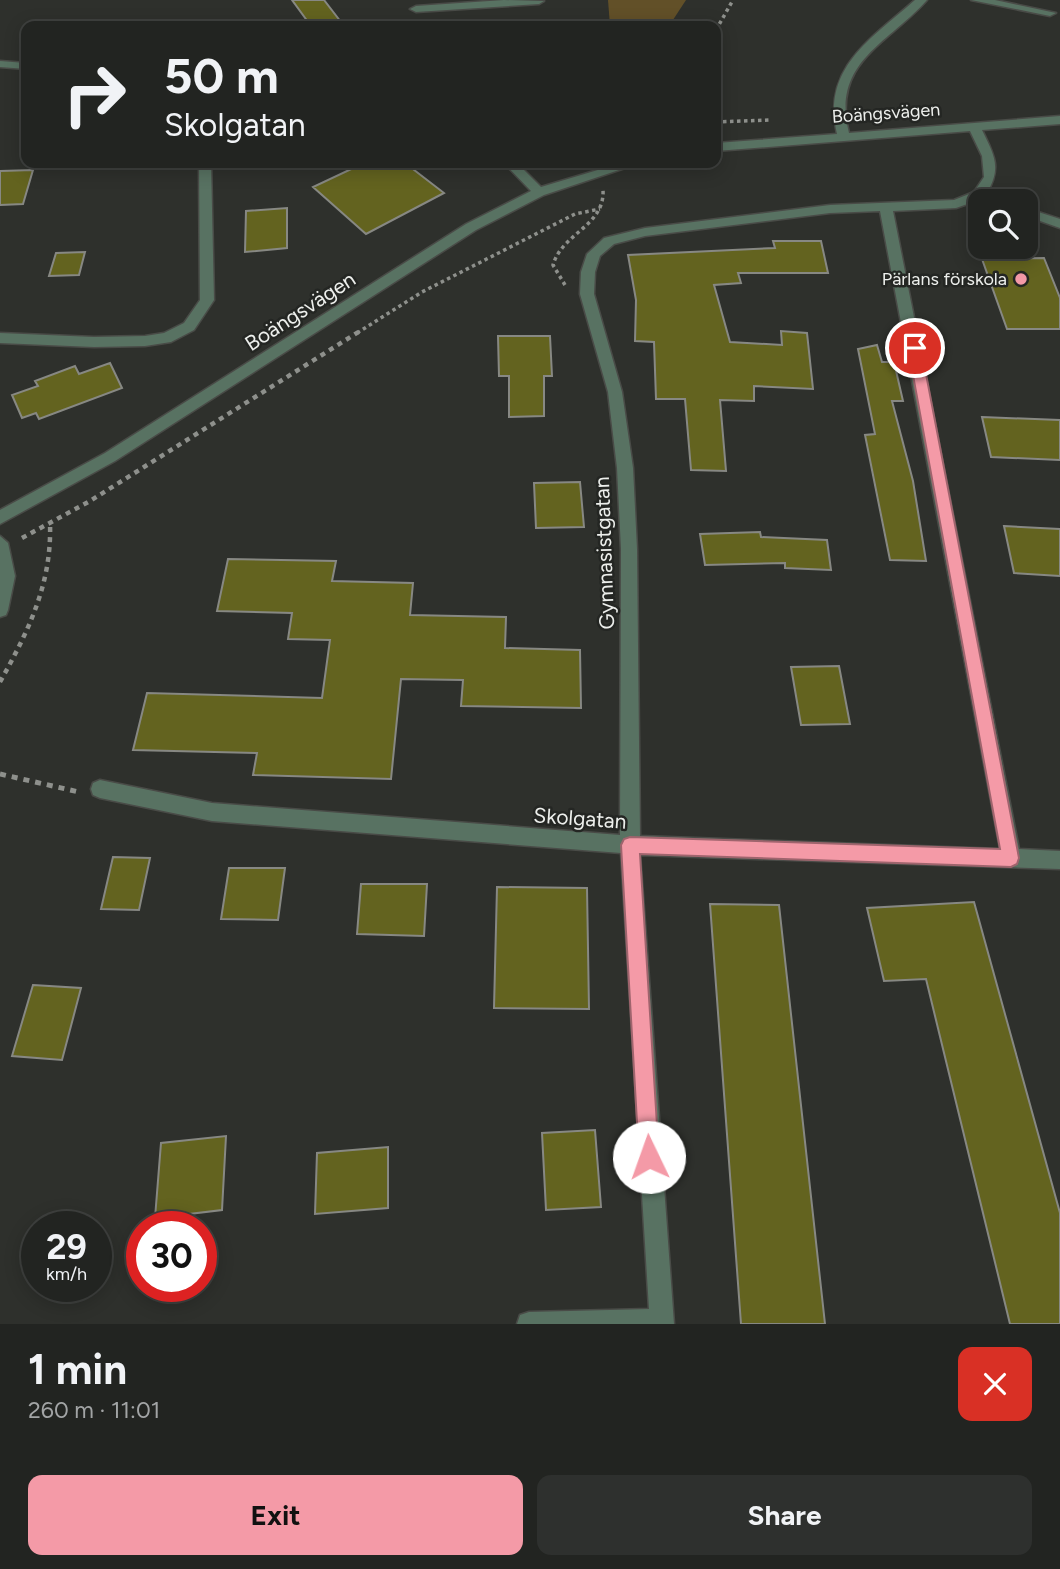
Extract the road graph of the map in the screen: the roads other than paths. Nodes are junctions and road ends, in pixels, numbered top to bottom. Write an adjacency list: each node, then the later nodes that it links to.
1 (922, 0): 10 (street)
2 (976, 0): 5 (street)
3 (539, 1): 4 (street)
4 (416, 4)
5 (1051, 13)
6 (0, 64): 7 (street)
7 (21, 66)
8 (1060, 120): 9 (street, Boängsvägen)
9 (974, 126): 10 (street, Boängsvägen); 15 (street, Gymnasistgatan)
10 (843, 135): 11 (street, Boängsvägen)
11 (721, 147)
12 (205, 168): 21 (street)
13 (515, 168): 16 (street)
14 (618, 168): 16 (street, Boängsvägen)
15 (988, 189)
16 (539, 192): 22 (street, Boängsvägen)
17 (968, 202): 18 (street, Gymnasistgatan)
18 (886, 208): 26 (street, Gymnasistgatan); 27 (street)
19 (1038, 216): 20 (street)
20 (1060, 224)
21 (0, 338)
22 (0, 518)
23 (1, 545): 24 (street)
24 (0, 610)
25 (100, 789): 26 (street, Skolgatan)
26 (630, 845): 27 (street, Skolgatan); 29 (street, Gymnasistgatan)
27 (1011, 858): 28 (street, Skolgatan)
28 (1060, 860)
29 (662, 1323): 30 (street)
30 (529, 1324)

